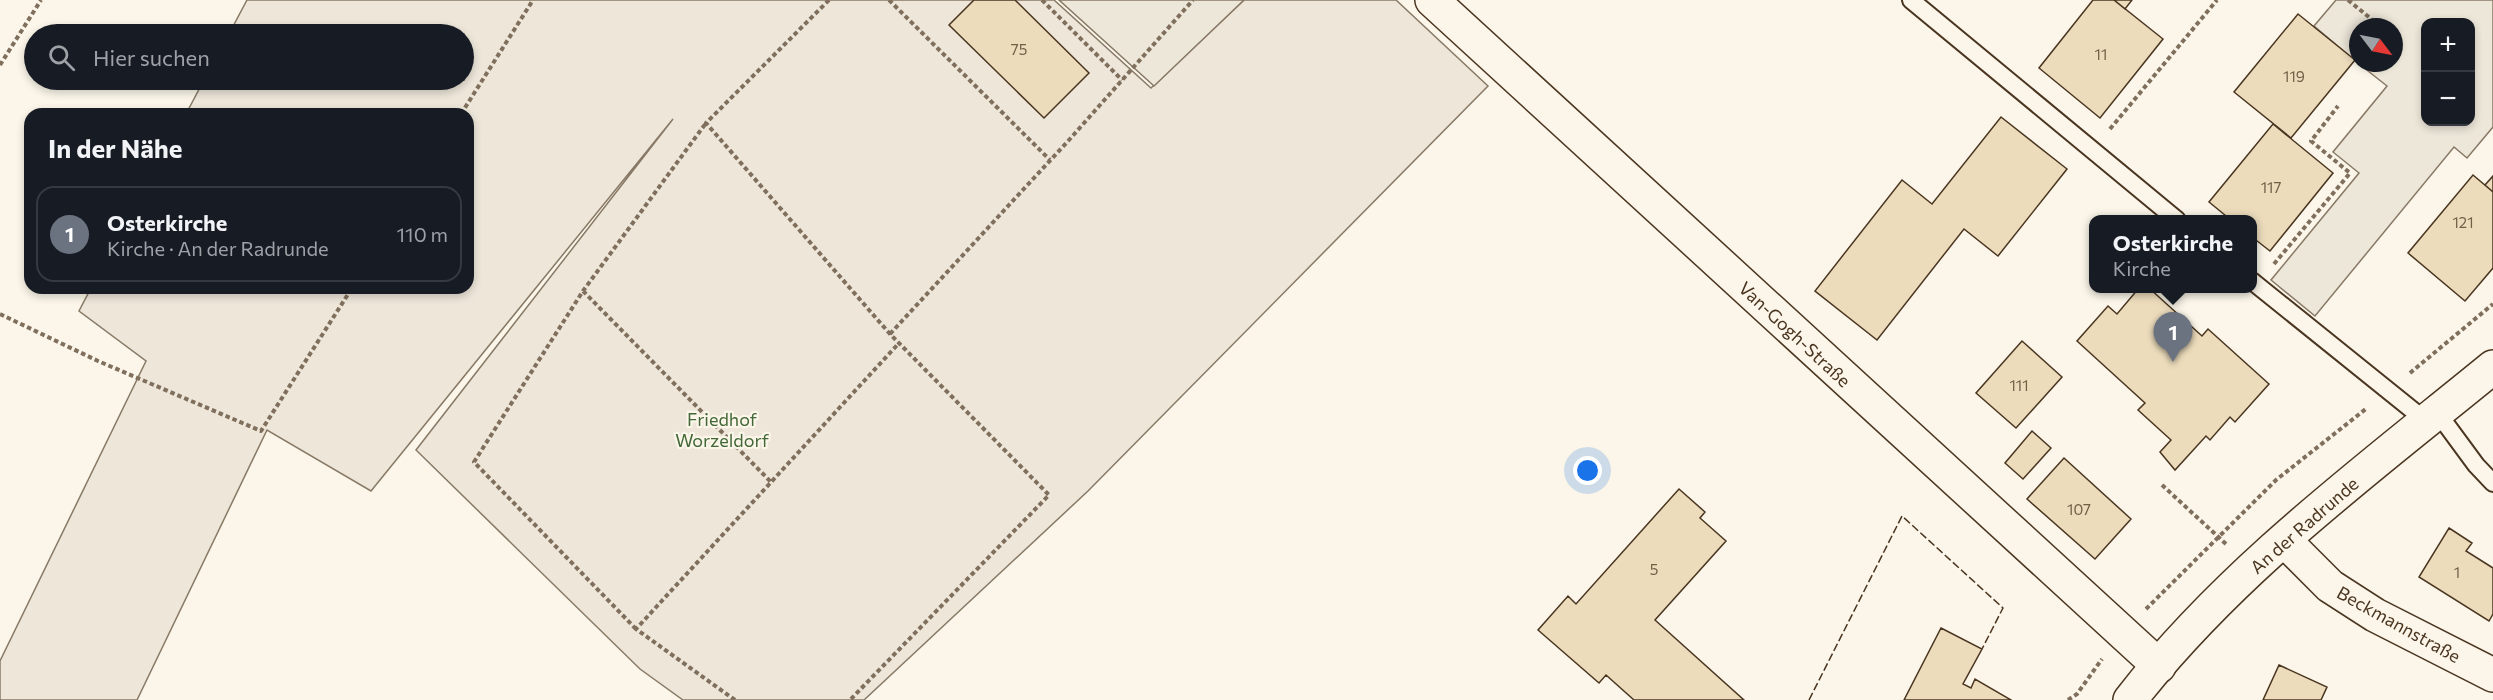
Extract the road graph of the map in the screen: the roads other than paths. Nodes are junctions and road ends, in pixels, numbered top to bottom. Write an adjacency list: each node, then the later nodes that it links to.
1 (1432, 0): 9 (street, Van-Gogh-Straße)
2 (1911, 0): 3 (lane)
3 (2172, 215)
4 (2257, 285): 6 (lane)
5 (2493, 367): 6 (street, An der Radrunde)
6 (2432, 417): 7 (lane); 8 (street, An der Radrunde)
7 (2493, 483)
8 (2285, 541): 9 (street, An der Radrunde); 10 (street, Beckmannstraße)
9 (2159, 666): 11 (street, An der Radrunde)
10 (2493, 675)
11 (2130, 700)

